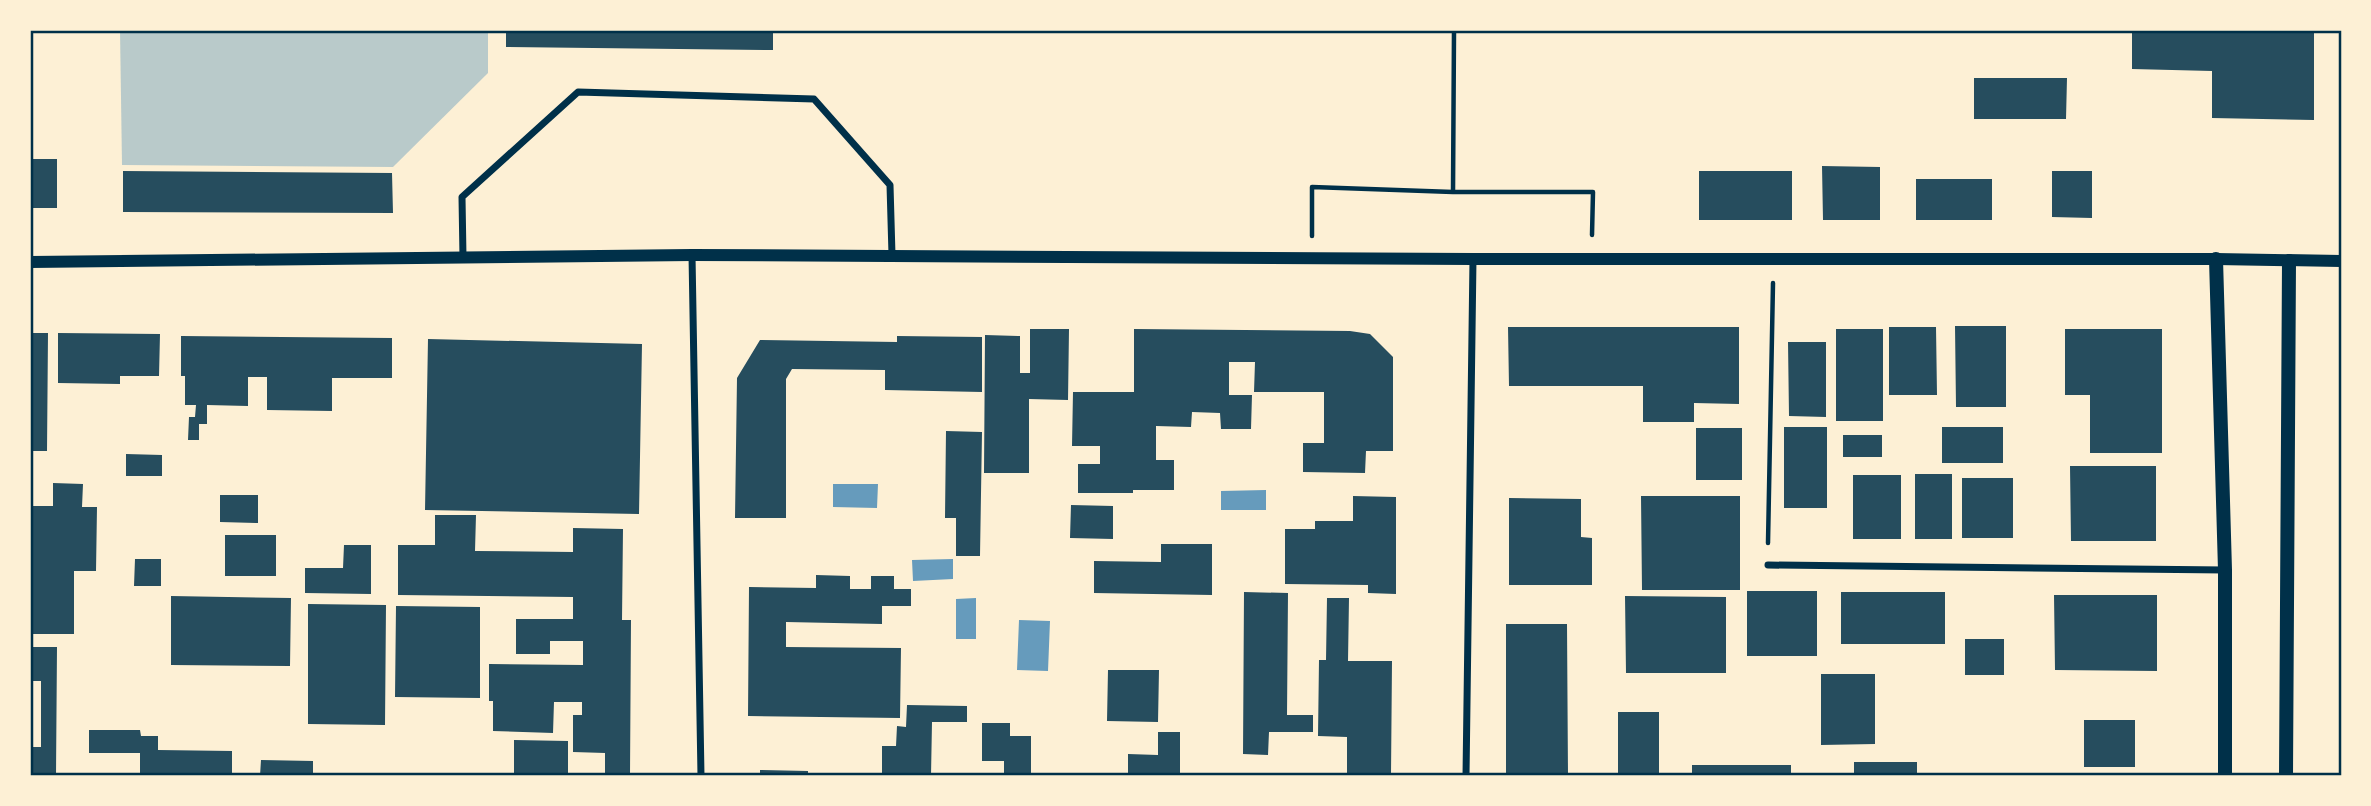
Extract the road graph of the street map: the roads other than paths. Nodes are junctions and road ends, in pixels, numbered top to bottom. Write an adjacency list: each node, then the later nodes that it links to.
1 (692, 255): 2 (street); 3 (street); 11 (street)
2 (892, 255): 3 (street); 4 (street)
3 (463, 257): 8 (street)
4 (1473, 259): 5 (street); 12 (street)
5 (2217, 259): 6 (street); 10 (main road)
6 (2289, 261): 7 (street); 14 (main road)
7 (2341, 261)
8 (30, 262)
9 (1768, 565): 10 (street)
10 (2225, 570): 13 (main road)
11 (701, 776)
12 (1466, 776)
13 (2225, 776)
14 (2286, 776)

